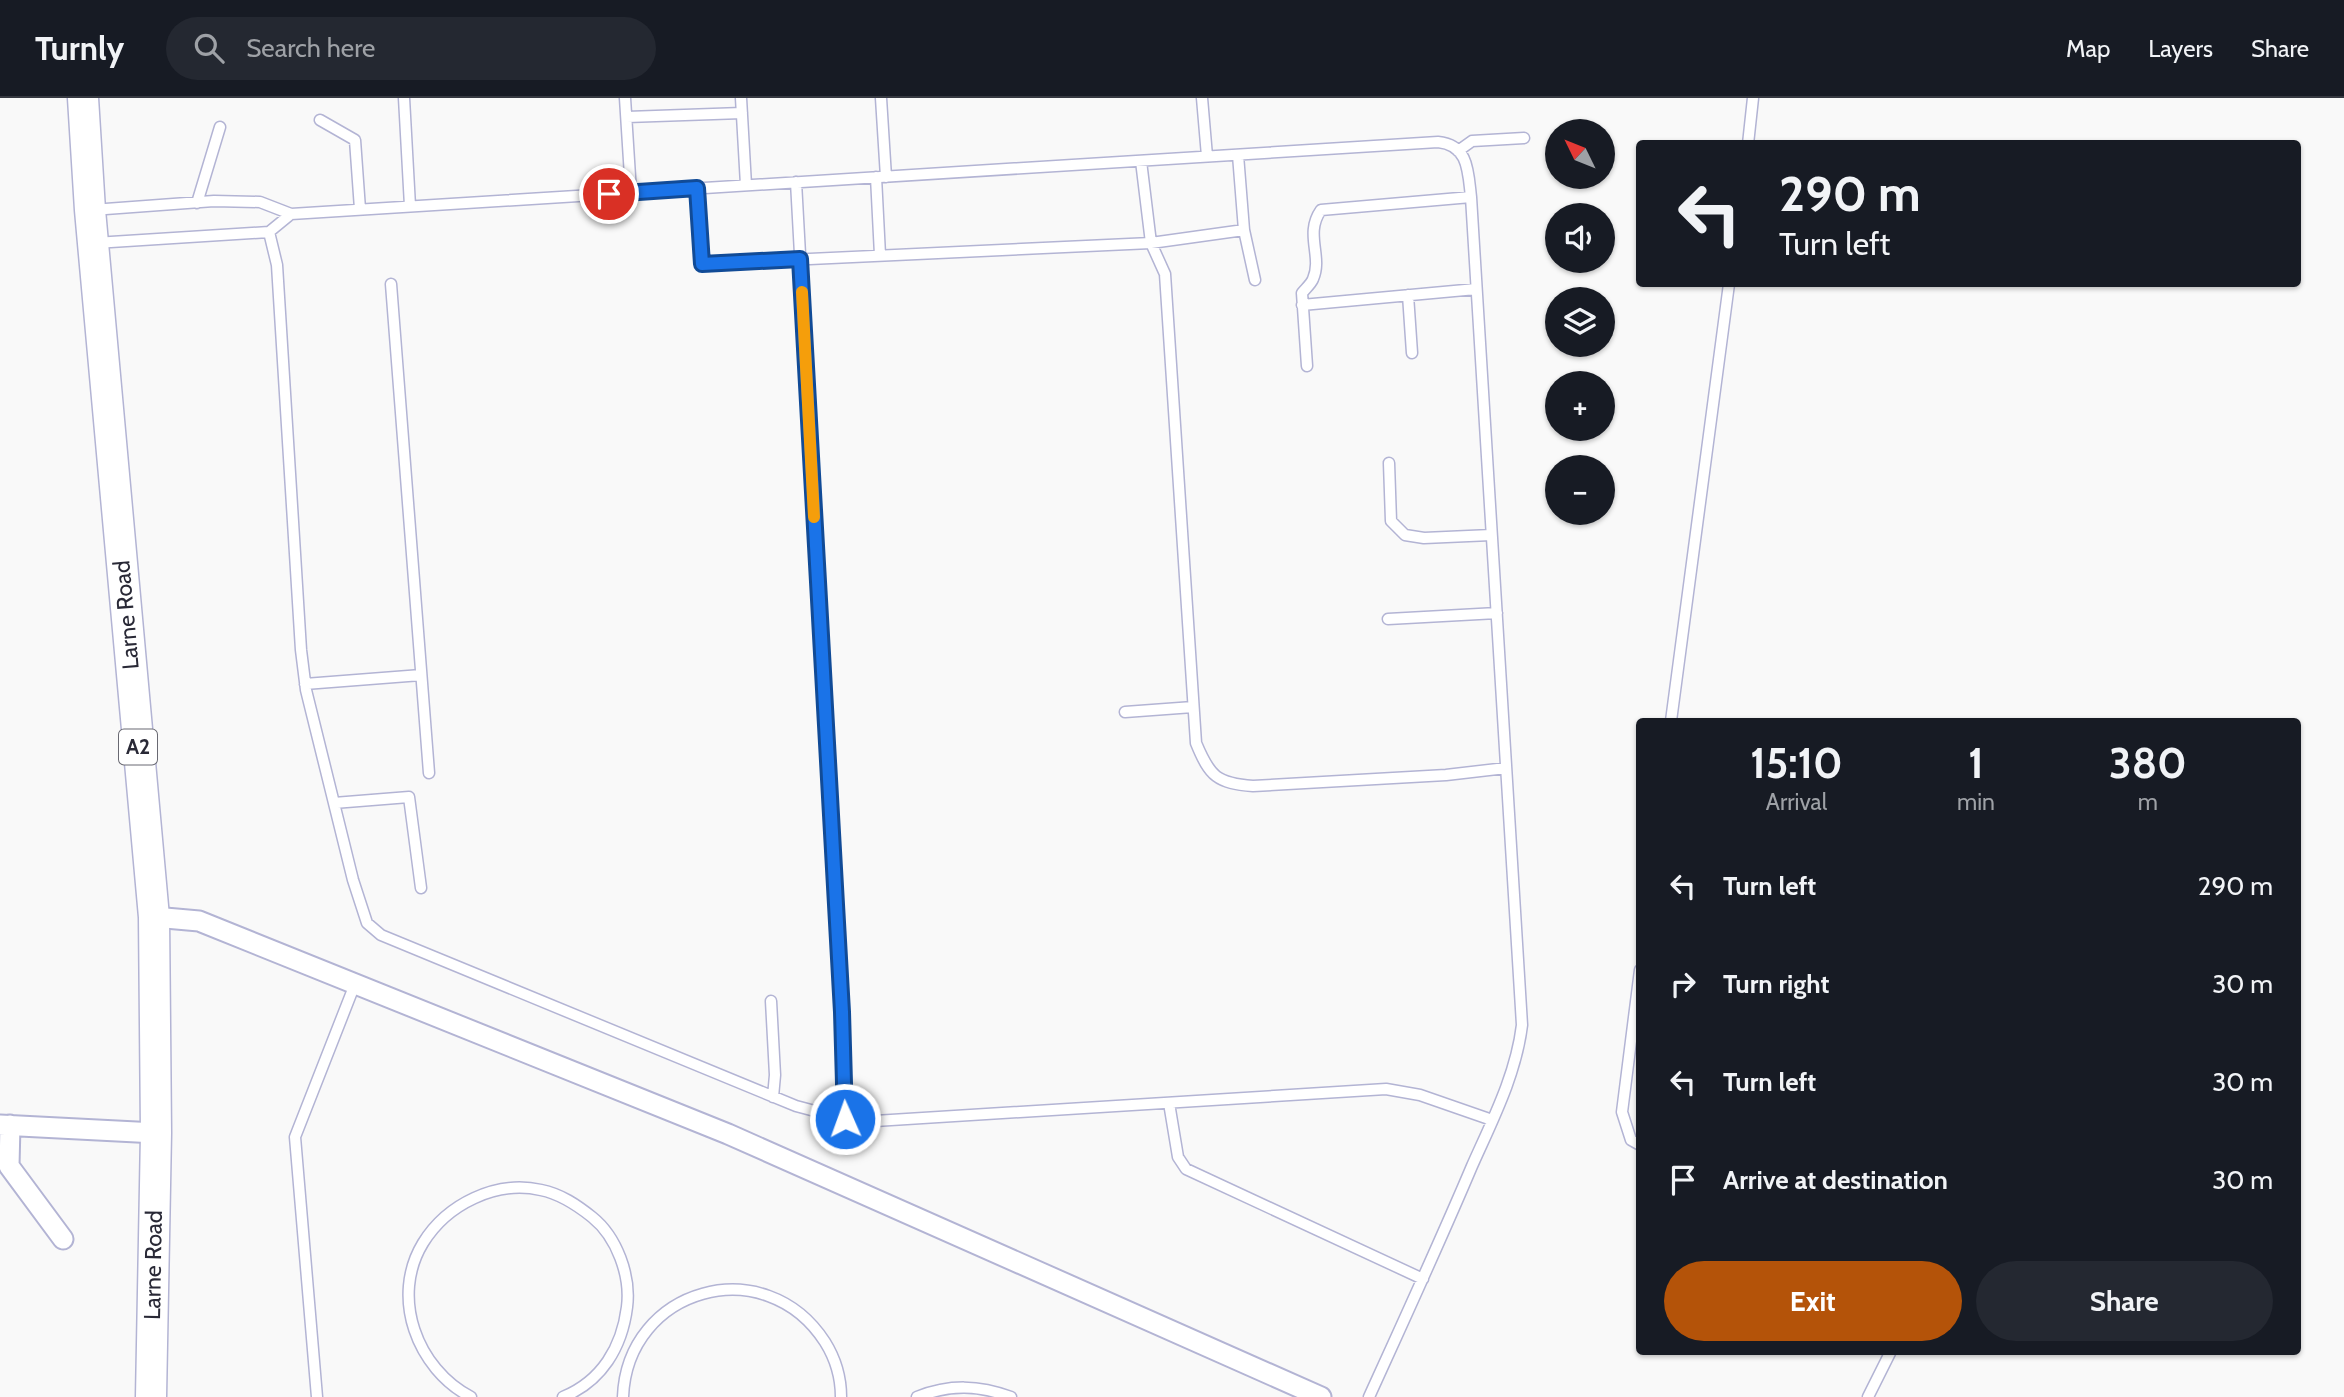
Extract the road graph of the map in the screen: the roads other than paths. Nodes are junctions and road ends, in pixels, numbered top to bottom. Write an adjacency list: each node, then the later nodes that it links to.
1 (83, 98): 27 (main road, Larne Road / A2)
2 (404, 98): 25 (lane)
3 (625, 98): 9 (lane)
4 (741, 98): 8 (lane)
5 (881, 98): 18 (lane)
6 (1202, 98): 16 (lane)
7 (1753, 98): 13 (lane)
8 (742, 113): 9 (lane); 20 (lane)
9 (627, 117): 22 (lane)
10 (320, 120): 26 (lane)
11 (220, 127): 24 (lane)
12 (1524, 138): 14 (lane)
13 (1748, 140)
14 (1458, 151): 15 (lane); 23 (lane)
15 (1238, 155): 16 (lane); 29 (lane)
16 (1206, 156): 17 (lane)
17 (1140, 161): 18 (lane); 31 (lane)
18 (881, 177): 19 (lane); 33 (lane)
19 (796, 182): 20 (lane); 34 (lane)
20 (746, 185): 21 (lane)
21 (697, 188): 22 (lane); 34 (lane)
22 (631, 192): 25 (lane)
23 (1471, 197): 38 (lane); 40 (lane)
24 (197, 203): 27 (lane); 28 (lane)
25 (410, 206): 26 (lane)
26 (360, 209): 28 (lane)
27 (90, 210): 32 (main road, Larne Road / A2)
28 (291, 214): 30 (lane)
29 (1244, 230): 31 (lane); 35 (lane)
30 (269, 232): 32 (lane); 48 (lane)
31 (1151, 243): 33 (lane); 49 (lane)
32 (93, 244): 56 (main road, Larne Road / A2)
33 (880, 255): 34 (lane)
34 (800, 259): 62 (lane)
35 (1255, 281)
36 (391, 284): 47 (lane)
37 (1729, 287): 51 (lane)
38 (1476, 289): 39 (lane); 44 (lane)
39 (1408, 295): 40 (lane); 41 (lane)
40 (1302, 304): 42 (lane)
41 (1412, 353)
42 (1307, 366)
43 (1389, 463): 44 (lane)
44 (1491, 535): 45 (lane)
45 (1497, 613): 46 (lane); 52 (lane)
46 (1388, 619)
47 (421, 675): 48 (lane); 53 (lane)
48 (305, 684): 54 (lane)
49 (1193, 707): 50 (lane); 52 (lane)
50 (1125, 712)
51 (1671, 718)
52 (1506, 768): 63 (lane)
53 (429, 773)
54 (334, 803): 55 (lane); 60 (lane)
55 (421, 888)
56 (154, 917): 57 (street); 65 (main road, Larne Road / A2)
57 (355, 984): 73 (lane); 80 (street)
58 (771, 1001): 60 (lane)
59 (1636, 1002): 66 (lane)
60 (773, 1097): 62 (lane)
61 (1169, 1103): 62 (lane); 63 (lane); 68 (lane)
62 (845, 1119)
63 (1492, 1119): 68 (lane)
64 (5, 1125): 65 (street); 67 (street)
65 (156, 1133): 72 (main road, Larne Road / A2)
66 (1636, 1143)
67 (63, 1240)
68 (1423, 1279): 81 (lane)
69 (624, 1331): 70 (lane); 74 (lane); 75 (lane)
70 (635, 1345): 76 (lane); 77 (lane)
71 (1889, 1355): 82 (lane)
72 (151, 1397)
73 (317, 1397)
74 (469, 1397)
75 (563, 1397)
76 (623, 1397)
77 (841, 1397)
78 (917, 1397): 79 (lane)
79 (1012, 1397)
80 (1321, 1397)
81 (1369, 1397)
82 (1868, 1397)

